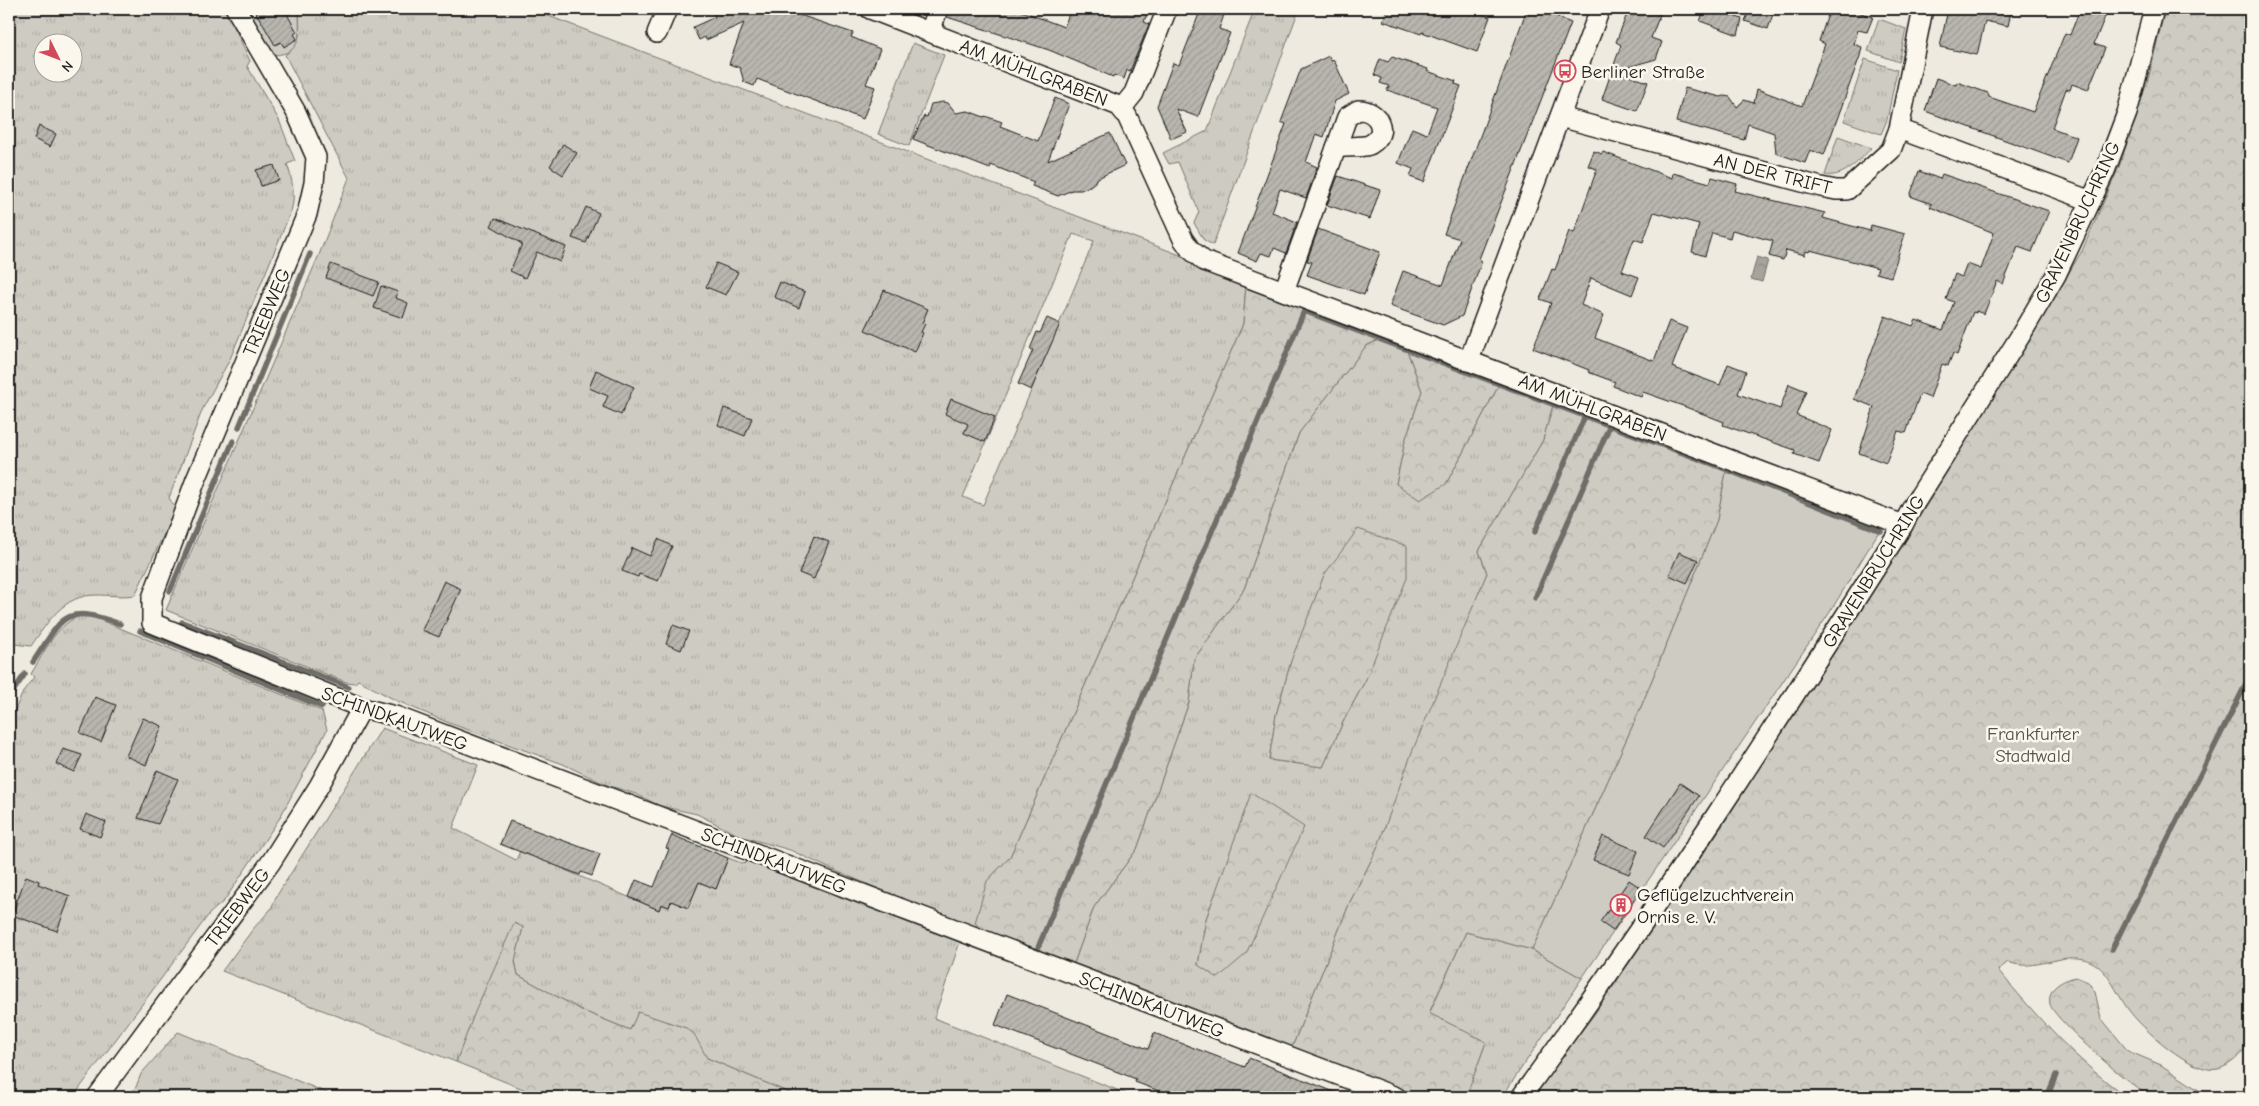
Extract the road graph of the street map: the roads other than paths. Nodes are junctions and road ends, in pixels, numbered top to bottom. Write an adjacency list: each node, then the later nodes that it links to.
1 (236, 9): 19 (street, TRIEBWEG)
2 (667, 9): 10 (street)
3 (870, 9): 9 (street, AM MÜHLGRABEN)
4 (938, 9): 9 (street)
5 (1167, 9): 11 (street)
6 (1600, 9): 12 (street)
7 (1924, 9): 13 (street, AN DER TRIFT)
8 (2154, 9): 15 (street, GRAVENBRUCHRING)
9 (930, 32): 11 (street, AM MÜHLGRABEN)
10 (658, 33)
11 (1122, 108): 16 (street, AM MÜHLGRABEN)
12 (1560, 118): 13 (street, AN DER TRIFT); 17 (street)
13 (1899, 129): 15 (street)
14 (1336, 148): 16 (street)
15 (2091, 201): 18 (street, GRAVENBRUCHRING)
16 (1284, 291): 17 (street, AM MÜHLGRABEN)
17 (1469, 360): 18 (street, AM MÜHLGRABEN)
18 (1903, 525): 23 (street, GRAVENBRUCHRING)
19 (152, 623): 20 (street, SCHINDKAUTWEG)
20 (362, 708): 21 (street, TRIEBWEG); 22 (street, SCHINDKAUTWEG)
21 (97, 1097)
22 (1396, 1097)
23 (1521, 1097)

